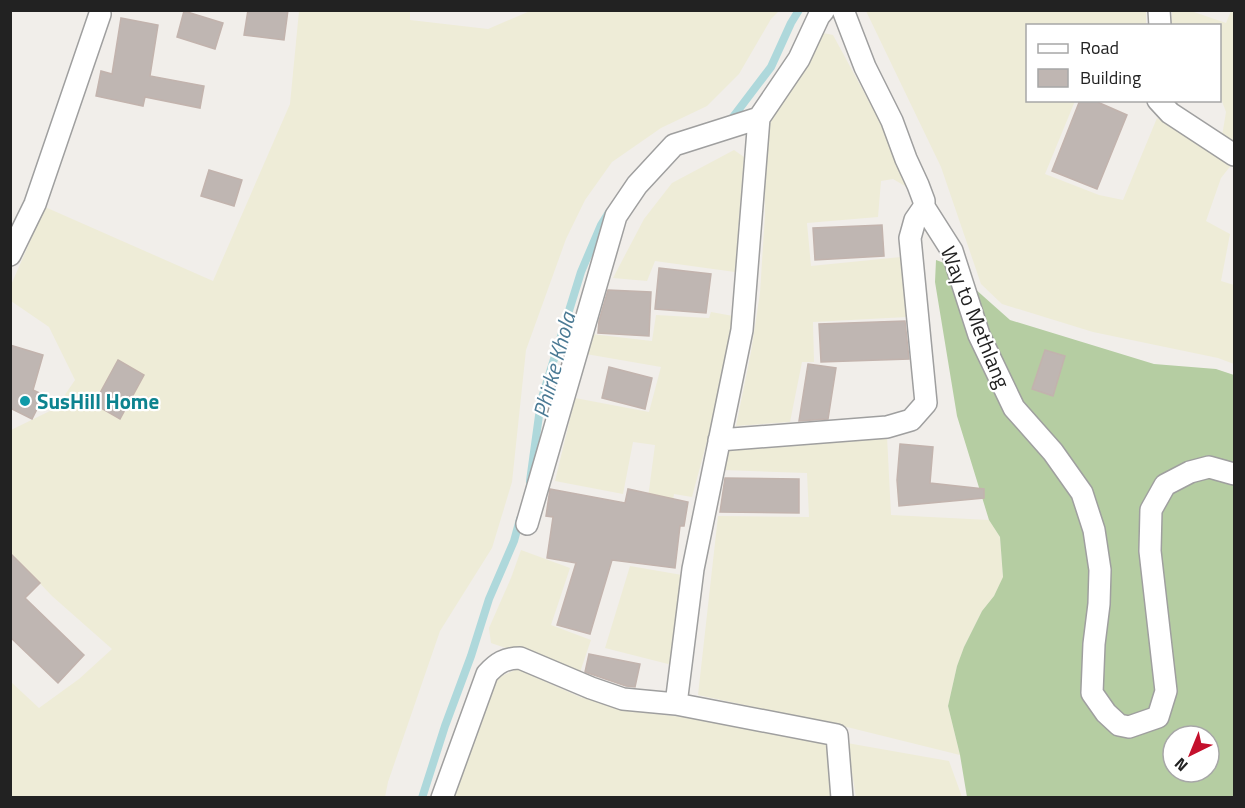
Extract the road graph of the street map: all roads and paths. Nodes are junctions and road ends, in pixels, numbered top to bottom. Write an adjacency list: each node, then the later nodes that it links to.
1 (824, 10): 5 (street)
2 (843, 10): 7 (street, Way to Methlang)
3 (100, 14): 8 (street)
4 (1160, 102): 6 (street)
5 (759, 118): 9 (street); 11 (street)
6 (1234, 155)
7 (924, 207): 9 (street); 10 (street, Way to Methlang)
8 (10, 255)
9 (719, 440): 12 (street)
10 (1234, 474)
11 (527, 524)
12 (676, 704): 13 (street); 14 (street)
13 (442, 798)
14 (842, 798)

